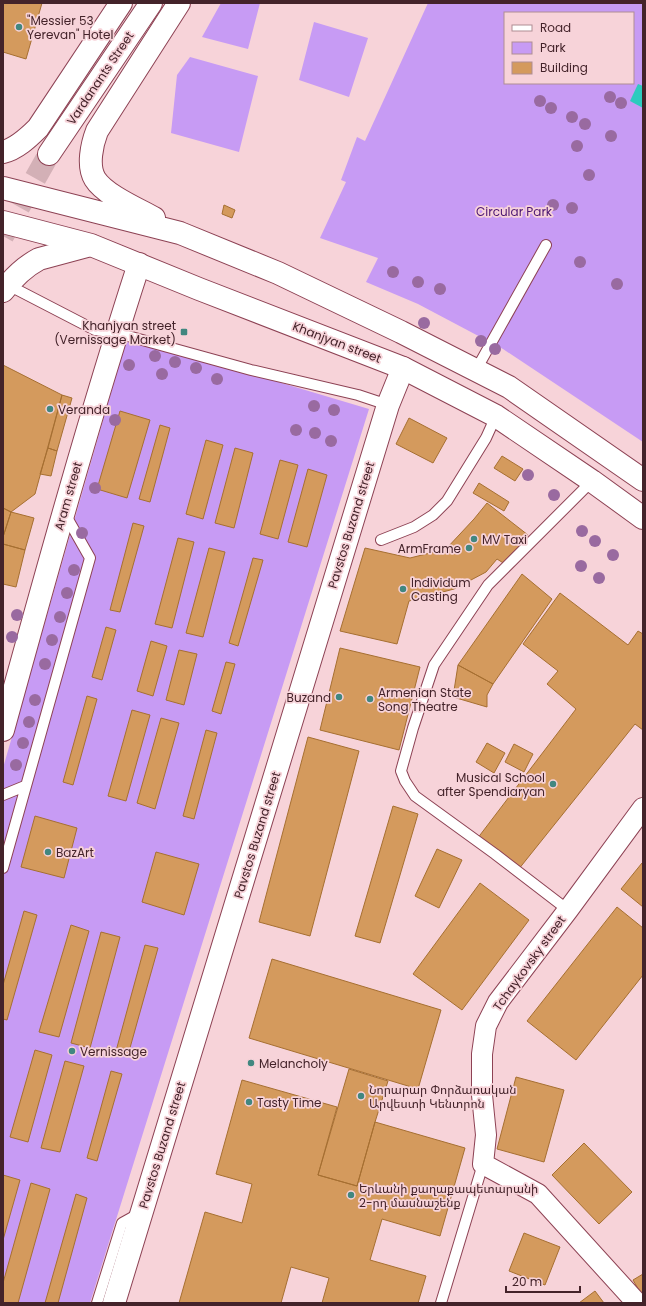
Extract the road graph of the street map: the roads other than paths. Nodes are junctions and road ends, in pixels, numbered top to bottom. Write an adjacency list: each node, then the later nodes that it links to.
1 (121, 3): 4 (main road)
2 (151, 3): 5 (main road, Vardanants Street)
3 (179, 3): 8 (main road)
4 (3, 152)
5 (49, 154)
6 (3, 188): 8 (main road)
7 (3, 222): 9 (main road, Khanjyan street)
8 (180, 233): 15 (main road)
9 (91, 245): 11 (main road, Khanjyan street); 12 (main road)
10 (546, 245): 15 (lane)
11 (139, 264): 13 (main road, Aram street); 14 (main road, Khanjyan street)
12 (6, 288): 13 (lane)
13 (117, 333): 16 (lane); 20 (main road, Aram street)
14 (403, 368): 16 (main road, Pavstos Buzand street); 17 (main road, Khanjyan street)
15 (476, 370): 18 (main road)
16 (388, 404): 30 (main road, Pavstos Buzand street)
17 (496, 416): 19 (main road, Khanjyan street); 22 (lane)
18 (643, 480)
19 (592, 481): 21 (main road, Khanjyan street); 28 (lane)
20 (64, 512): 23 (main road, Aram street); 24 (lane)
21 (643, 518)
22 (381, 540)
23 (3, 730)
24 (25, 786): 25 (lane); 27 (lane)
25 (3, 795)
26 (643, 808): 28 (street, Tchaykovsky street)
27 (3, 868)
28 (568, 910): 29 (street, Tchaykovsky street)
29 (483, 1164): 33 (lane, Tchaykovsky street); 34 (street)
30 (142, 1211): 31 (lane); 32 (main road, Pavstos Buzand street)
31 (97, 1303)
32 (114, 1303)
33 (441, 1303)
34 (637, 1303)

